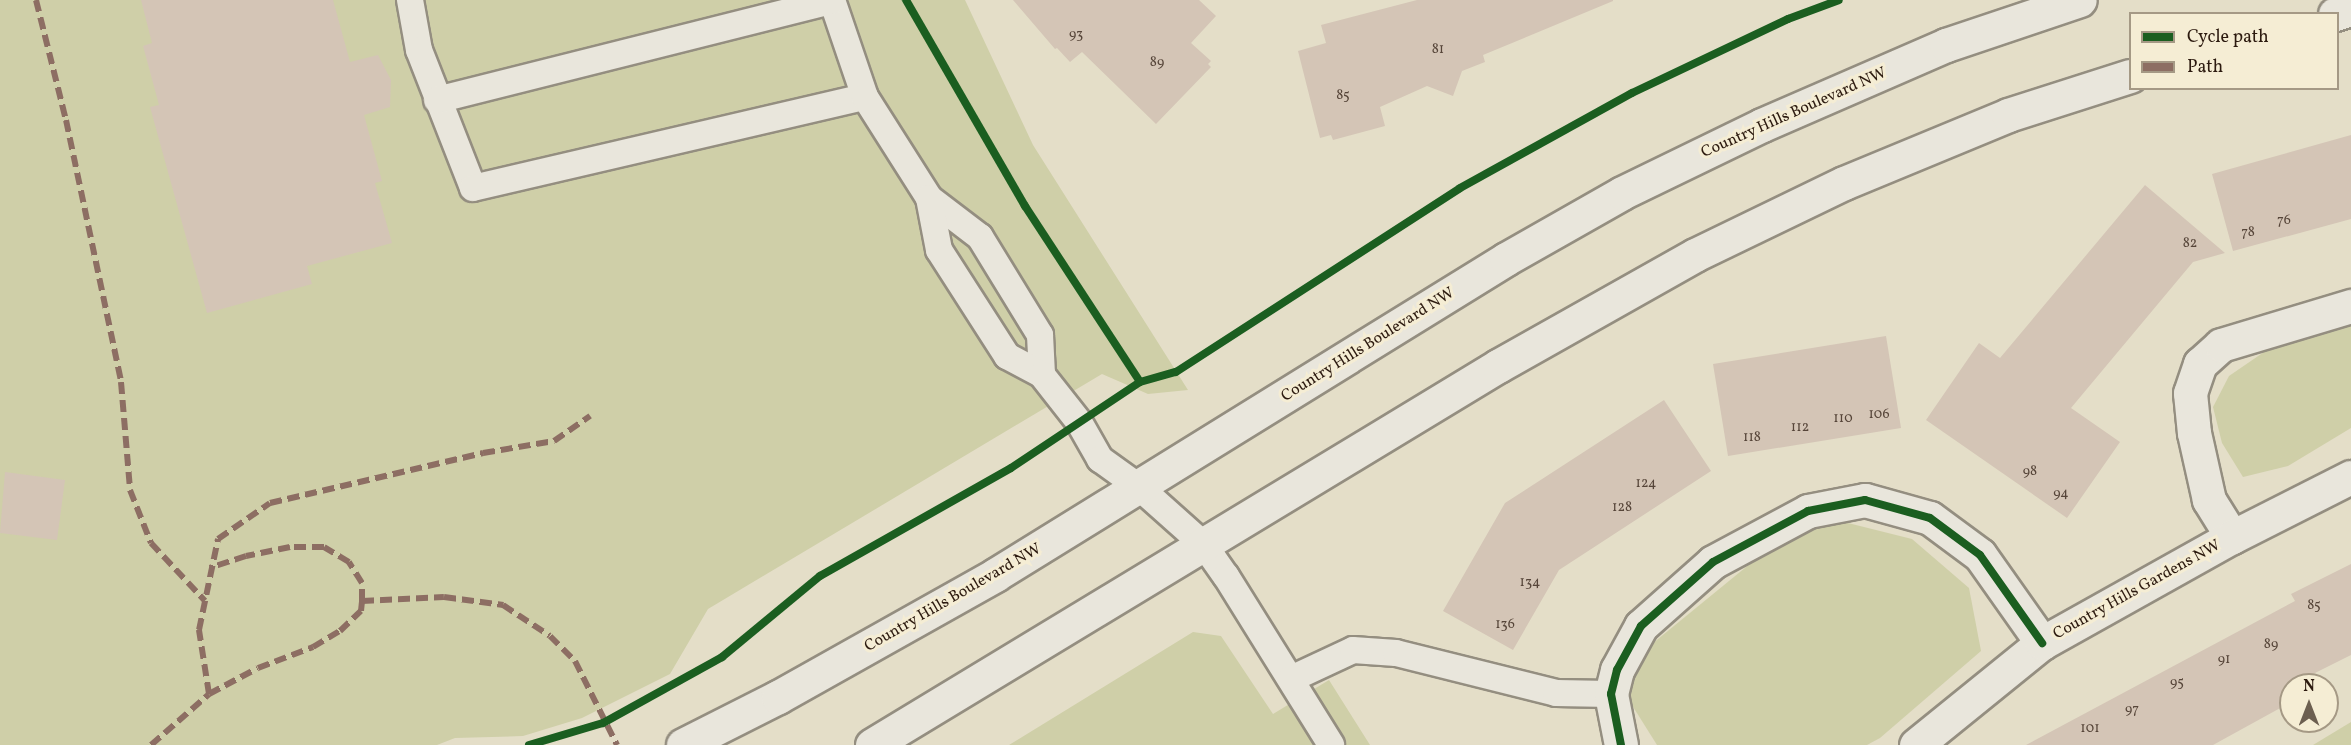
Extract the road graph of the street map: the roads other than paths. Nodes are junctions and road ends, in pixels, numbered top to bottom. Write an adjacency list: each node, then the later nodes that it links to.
1 (410, 0): 6 (lane)
2 (832, 0): 5 (lane); 6 (lane)
3 (2080, 0): 11 (main road, Country Hills Boulevard NW)
4 (2129, 76): 13 (main road)
5 (865, 97): 6 (lane); 7 (lane)
6 (437, 100)
7 (929, 198): 9 (lane); 9 (lane)
8 (2351, 306): 12 (main road, Country Hills Gardens NW)
9 (1042, 375): 11 (lane)
10 (2351, 477): 12 (main road, Country Hills Gardens NW)
11 (1139, 488): 13 (lane); 17 (main road, Country Hills Boulevard NW)
12 (2232, 537): 14 (main road, Country Hills Gardens NW)
13 (1204, 545): 15 (lane); 18 (main road)
14 (2042, 643): 16 (main road, Country Hills Gardens NW); 21 (main road, Country Hills Gardens NW)
15 (1291, 679): 16 (lane); 19 (lane)
16 (1611, 694): 20 (main road, Country Hills Gardens NW)
17 (683, 745)
18 (872, 745)
19 (1331, 745)
20 (1621, 745)
21 (1916, 745)

